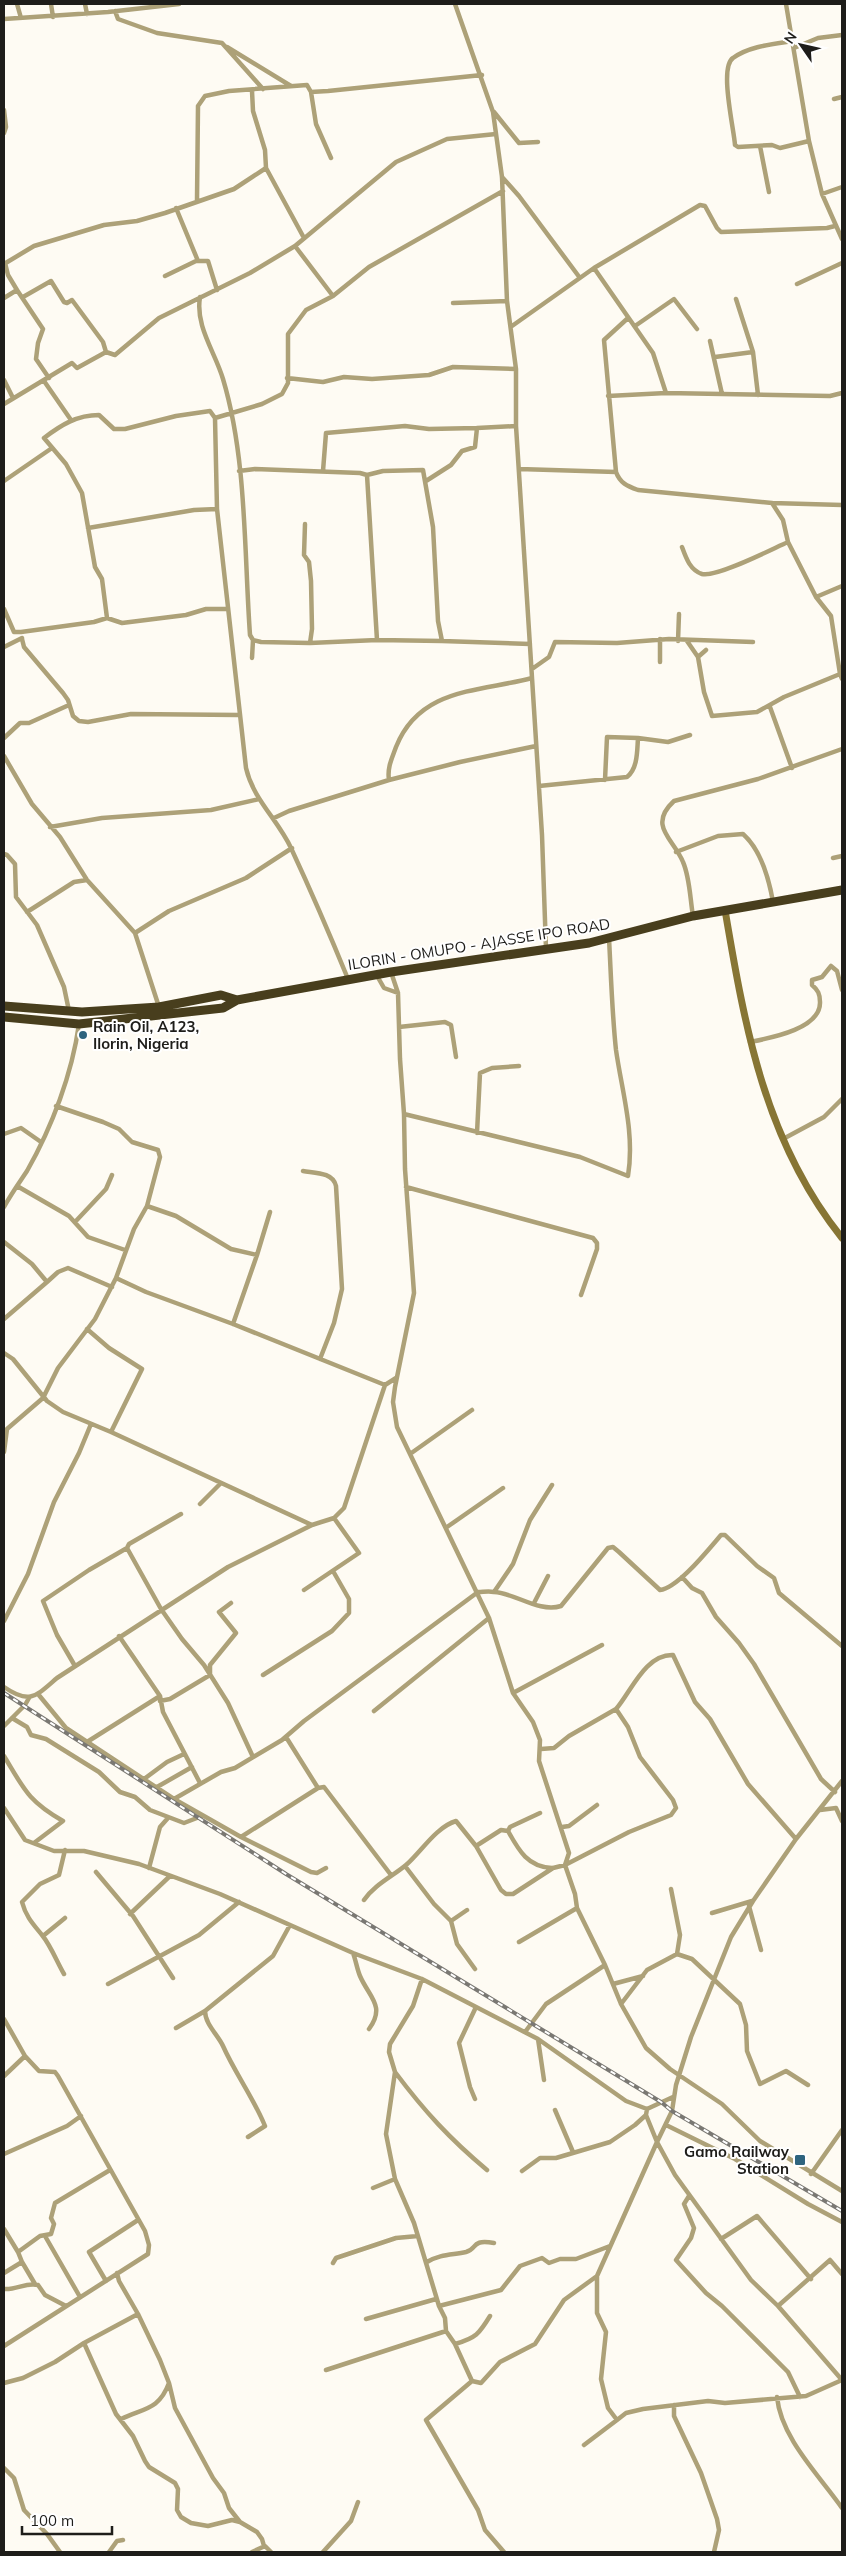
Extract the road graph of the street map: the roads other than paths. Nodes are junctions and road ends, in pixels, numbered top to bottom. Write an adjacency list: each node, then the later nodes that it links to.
1 (17, 4): 12 (street)
2 (51, 4): 11 (street)
3 (84, 4): 10 (street)
4 (119, 4): 8 (street)
5 (179, 4): 8 (street)
6 (455, 4): 18 (street)
7 (786, 4): 15 (street)
8 (121, 10): 9 (street)
9 (115, 11): 10 (street); 16 (street)
10 (87, 14): 11 (street)
11 (53, 17): 12 (street)
12 (21, 18): 13 (street)
13 (4, 19)
14 (842, 35): 17 (street)
15 (793, 41): 17 (street); 31 (street)
16 (222, 43): 19 (street); 20 (street)
17 (794, 48): 29 (street)
18 (482, 75): 22 (street); 26 (street)
19 (292, 87): 20 (street); 22 (street)
20 (263, 90): 21 (street)
21 (252, 91): 33 (street); 39 (street)
22 (311, 92): 32 (street)
23 (842, 97): 24 (street)
24 (834, 99)
25 (4, 110): 27 (street)
26 (493, 112): 28 (street); 30 (street)
27 (4, 133)
28 (496, 134): 34 (street); 42 (street)
29 (809, 141): 31 (street); 38 (street)
30 (538, 142)
31 (760, 146): 37 (street)
32 (331, 158)
33 (266, 168): 39 (street); 42 (street)
34 (502, 177): 36 (street); 50 (street)
35 (842, 187): 38 (street)
36 (503, 191): 54 (street); 59 (street)
37 (769, 192)
38 (822, 194): 41 (street)
39 (197, 200): 40 (street)
40 (176, 208): 45 (street); 47 (street)
41 (835, 226): 43 (street); 48 (street)
42 (304, 238): 44 (street)
43 (842, 239)
44 (295, 246): 53 (street); 54 (street)
45 (198, 260): 49 (street); 53 (street)
46 (842, 263): 51 (street)
47 (4, 264): 52 (street)
48 (594, 268): 50 (street); 61 (street)
49 (165, 276)
50 (580, 278): 62 (street)
51 (797, 284)
52 (17, 290): 55 (street); 57 (street)
53 (216, 290): 56 (street)
54 (333, 296): 70 (street)
55 (23, 297): 66 (street); 72 (street)
56 (200, 297): 66 (street); 80 (street)
57 (4, 298)
58 (736, 299): 67 (street)
59 (507, 301): 60 (street); 62 (street)
60 (453, 303)
61 (628, 318): 63 (street); 77 (street)
62 (512, 326): 69 (street)
63 (635, 326): 64 (street); 74 (street)
64 (697, 329)
65 (710, 340): 68 (street)
66 (106, 352): 72 (street)
67 (754, 352): 68 (street); 76 (street)
68 (714, 357): 75 (street)
69 (516, 369): 70 (street); 83 (street)
70 (287, 378): 80 (street)
71 (4, 380): 78 (street)
72 (46, 380): 78 (street); 82 (street)
73 (842, 393): 76 (street)
74 (666, 394): 75 (street); 77 (street)
75 (722, 394): 76 (street)
76 (758, 395)
77 (608, 396): 89 (street)
78 (14, 398): 79 (street)
79 (4, 404)
80 (233, 412): 81 (street); 87 (street)
81 (215, 418): 82 (street); 95 (street)
82 (71, 420): 85 (street)
83 (516, 426): 84 (street); 86 (street)
84 (477, 428): 88 (street); 92 (street)
85 (52, 448): 91 (street); 97 (street)
86 (519, 469): 89 (street); 118 (street)
87 (239, 471): 88 (street); 110 (street)
88 (323, 471): 90 (street)
89 (616, 472): 93 (street)
90 (368, 475): 92 (street); 111 (street)
91 (4, 480)
92 (426, 481): 112 (street)
93 (772, 503): 94 (street); 98 (street)
94 (842, 505)
95 (217, 509): 97 (street); 103 (street)
96 (305, 524): 117 (street)
97 (88, 528): 105 (street)
98 (788, 542): 99 (street); 101 (street)
99 (682, 547)
100 (842, 586): 101 (street)
101 (816, 597): 125 (street)
102 (4, 609): 106 (street)
103 (227, 609): 105 (street); 130 (street)
104 (679, 614): 113 (street)
105 (107, 618): 107 (street)
106 (14, 632): 107 (street); 115 (street)
107 (21, 632): 108 (street)
108 (22, 639): 115 (street); 128 (street)
109 (660, 639): 113 (street); 123 (street); 124 (street)
110 (253, 640): 117 (street); 122 (street)
111 (377, 640): 112 (street); 117 (street)
112 (442, 641): 118 (street)
113 (678, 641): 114 (street)
114 (687, 641): 116 (street); 121 (street)
115 (12, 642): 119 (street)
116 (753, 642)
117 (310, 643)
118 (530, 644): 124 (street)
119 (4, 647)
120 (706, 650): 121 (street)
121 (698, 657): 129 (street)
122 (252, 658)
123 (660, 662)
124 (532, 669): 126 (street)
125 (841, 673): 127 (street); 129 (street)
126 (532, 678): 134 (street); 138 (street)
127 (842, 679)
128 (69, 705): 130 (street); 132 (street)
129 (770, 707): 137 (street)
130 (239, 715): 141 (street)
131 (690, 735): 133 (street)
132 (4, 738)
133 (638, 738): 139 (street); 139 (street)
134 (536, 746): 138 (street); 140 (street)
135 (842, 749): 137 (street)
136 (4, 756): 143 (street)
137 (792, 768): 145 (street)
138 (389, 780): 142 (street)
139 (605, 780): 140 (street)
140 (539, 786): 157 (street)
141 (259, 799): 142 (street); 143 (street)
142 (274, 818): 144 (street)
143 (50, 827): 149 (street)
144 (292, 848): 155 (street); 160 (street)
145 (676, 852): 151 (street); 154 (street)
146 (4, 854): 153 (street)
147 (842, 856): 148 (street)
148 (833, 858)
149 (87, 880): 153 (street); 155 (street)
150 (842, 890): 151 (highway, ILORIN - OMUPO - AJASSE IPO ROAD)
151 (772, 902): 152 (highway, ILORIN - OMUPO - AJASSE IPO ROAD)
152 (725, 910): 154 (highway, ILORIN - OMUPO - AJASSE IPO ROAD); 170 (main road)
153 (27, 912): 166 (street)
154 (693, 916): 156 (highway, ILORIN - OMUPO - AJASSE IPO ROAD)
155 (135, 933): 165 (street)
156 (609, 938): 157 (highway, ILORIN - OMUPO - AJASSE IPO ROAD); 176 (street)
157 (546, 950): 158 (highway, ILORIN - OMUPO - AJASSE IPO ROAD)
158 (391, 972): 159 (highway, ILORIN - OMUPO - AJASSE IPO ROAD); 162 (street)
159 (376, 974): 160 (highway, ILORIN - OMUPO - AJASSE IPO ROAD); 162 (street)
160 (348, 979): 163 (highway, ILORIN - OMUPO - AJASSE IPO ROAD)
161 (842, 990): 170 (street)
162 (398, 993): 169 (street)
163 (237, 1000): 165 (highway, ILORIN - OMUPO - AJASSE IPO ROAD); 168 (highway, ILORIN - OMUPO - AJASSE IPO ROAD)
164 (4, 1006): 166 (highway, ILORIN - OMUPO - AJASSE IPO ROAD)
165 (159, 1007): 166 (highway, ILORIN - OMUPO - AJASSE IPO ROAD)
166 (69, 1012)
167 (4, 1017): 168 (highway, ILORIN - OMUPO - AJASSE IPO ROAD)
168 (79, 1024): 174 (street)
169 (399, 1027): 171 (street); 175 (street)
170 (750, 1042): 178 (main road)
171 (456, 1057)
172 (519, 1066): 176 (street)
173 (842, 1099): 178 (street)
174 (56, 1106): 179 (street); 184 (street)
175 (404, 1114): 176 (street); 183 (street)
176 (478, 1133)
177 (4, 1134): 179 (street)
178 (783, 1139): 188 (main road)
179 (41, 1142): 182 (street)
180 (303, 1171): 200 (street)
181 (112, 1175): 187 (street)
182 (17, 1186): 185 (street); 187 (street)
183 (406, 1187): 195 (street); 201 (street)
184 (147, 1206): 190 (street); 191 (street)
185 (4, 1207)
186 (270, 1212): 191 (street)
187 (75, 1222): 190 (street)
188 (842, 1237)
189 (4, 1242): 193 (street)
190 (125, 1250): 192 (street)
191 (256, 1255): 197 (street)
192 (116, 1278): 194 (street); 197 (street)
193 (47, 1282): 194 (street); 196 (street)
194 (112, 1287): 198 (street)
195 (581, 1295)
196 (4, 1319)
197 (232, 1324): 200 (street)
198 (87, 1329): 203 (street); 207 (street)
199 (4, 1352): 203 (street)
200 (320, 1359): 202 (street)
201 (396, 1378): 202 (street); 209 (street)
202 (385, 1385): 215 (street)
203 (43, 1398): 205 (street); 206 (street)
204 (472, 1410): 209 (street)
205 (91, 1424): 207 (street); 229 (street)
206 (5, 1432): 208 (street)
207 (111, 1432): 210 (street)
208 (4, 1452)
209 (410, 1454): 217 (street)
210 (220, 1484): 213 (street); 216 (street)
211 (552, 1485): 224 (street)
212 (503, 1488): 217 (street)
213 (200, 1504)
214 (181, 1514): 218 (street)
215 (334, 1518): 216 (street); 219 (street)
216 (312, 1525): 227 (street)
217 (447, 1527): 223 (street)
218 (127, 1548): 227 (street); 233 (street)
219 (333, 1571): 222 (street); 235 (street)
220 (548, 1576): 226 (street)
221 (682, 1577): 226 (street); 232 (street); 257 (street)
222 (304, 1590)
223 (478, 1592): 224 (street); 228 (street); 245 (street)
224 (494, 1592): 226 (street)
225 (231, 1603): 234 (street)
226 (534, 1603)
227 (162, 1609): 230 (street); 234 (street)
228 (489, 1618): 237 (street); 242 (street)
229 (4, 1621)
230 (119, 1636): 233 (street); 240 (street)
231 (602, 1645): 237 (street)
232 (842, 1646)
233 (76, 1666): 238 (street)
234 (210, 1675): 240 (street); 250 (street)
235 (263, 1675)
236 (4, 1687): 239 (street)
237 (512, 1693): 247 (street)
238 (38, 1694): 239 (street); 246 (street)
239 (29, 1698): 243 (street)
240 (160, 1698): 246 (street); 248 (street)
241 (616, 1710): 247 (street); 269 (street); 273 (street)
242 (374, 1711)
243 (12, 1718): 244 (street); 264 (street)
244 (4, 1726)
245 (286, 1737): 250 (street); 256 (street)
246 (87, 1742): 252 (street)
247 (542, 1749): 266 (street)
248 (184, 1754): 251 (street); 252 (street)
249 (4, 1756): 270 (street)
250 (253, 1757): 254 (street)
251 (192, 1767): 254 (street); 255 (street)
252 (144, 1780): 255 (street)
253 (842, 1781): 257 (street)
254 (200, 1783): 258 (street)
255 (157, 1787): 258 (street)
256 (318, 1788): 268 (street); 279 (street)
257 (835, 1792): 261 (street)
258 (174, 1799): 263 (street)
259 (597, 1805): 266 (street)
260 (4, 1808): 270 (street)
261 (820, 1810): 265 (street); 269 (street)
262 (540, 1813): 267 (street)
263 (202, 1816): 264 (street); 268 (street)
264 (168, 1818): 275 (street)
265 (842, 1821)
266 (562, 1828): 273 (street)
267 (508, 1832): 271 (street); 277 (street)
268 (242, 1837): 276 (street)
269 (796, 1839): 283 (street)
270 (34, 1843): 272 (street)
271 (476, 1846): 274 (street); 277 (street)
272 (65, 1850): 275 (street); 293 (street)
273 (565, 1865): 277 (street); 286 (street)
274 (405, 1866): 279 (street); 291 (street)
275 (149, 1868): 280 (street)
276 (326, 1868)
277 (553, 1868)
278 (96, 1872): 289 (street)
279 (391, 1875): 282 (street)
280 (170, 1876): 284 (street); 289 (street)
281 (671, 1889): 297 (street)
282 (364, 1900)
283 (753, 1901): 285 (street); 288 (street)
284 (239, 1902): 292 (street); 298 (street)
285 (749, 1906): 295 (street); 305 (street)
286 (577, 1908): 294 (street); 299 (street)
287 (467, 1910): 291 (street)
288 (712, 1913)
289 (130, 1914): 298 (street)
290 (65, 1918): 293 (street)
291 (451, 1921): 300 (street)
292 (290, 1925): 296 (street); 310 (street)
293 (43, 1936): 301 (street)
294 (519, 1942)
295 (761, 1950)
296 (353, 1954): 304 (street); 313 (street)
297 (677, 1954): 302 (street); 305 (street)
298 (159, 1957): 303 (street); 306 (street)
299 (605, 1965): 307 (street); 314 (street)
300 (475, 1969)
301 (64, 1974)
302 (643, 1976): 307 (street); 308 (street)
303 (173, 1978)
304 (422, 1979): 309 (street); 317 (street)
305 (714, 1979): 319 (street); 321 (street)
306 (108, 1984)
307 (613, 1984): 308 (street)
308 (621, 2004): 319 (street)
309 (476, 2007): 314 (street); 323 (street)
310 (205, 2011): 312 (street); 330 (street)
311 (4, 2019): 316 (street)
312 (176, 2028)
313 (369, 2029)
314 (525, 2032): 315 (street)
315 (538, 2039): 320 (street); 324 (street)
316 (25, 2056): 318 (street); 327 (street)
317 (395, 2072): 335 (street); 338 (street)
318 (4, 2074)
319 (678, 2075): 322 (street); 337 (street)
320 (544, 2080)
321 (808, 2085)
322 (673, 2097): 324 (street); 328 (street)
323 (475, 2099)
324 (647, 2109): 326 (street)
325 (556, 2110): 332 (street)
326 (646, 2115): 331 (street); 332 (street)
327 (81, 2116): 333 (street); 334 (street)
328 (666, 2125): 331 (street); 343 (street)
329 (842, 2130): 337 (street)
330 (248, 2137)
331 (657, 2142): 341 (street); 349 (street)
332 (573, 2152): 336 (street)
333 (4, 2154)
334 (110, 2170): 342 (street); 345 (street)
335 (487, 2170)
336 (522, 2171)
337 (811, 2174): 340 (street)
338 (395, 2178): 339 (street); 346 (street)
339 (373, 2188)
340 (842, 2191)
341 (689, 2196): 347 (street); 380 (street)
342 (138, 2220): 355 (street); 359 (street)
343 (842, 2222)
344 (4, 2229): 350 (street)
345 (45, 2236): 350 (street); 362 (street)
346 (418, 2236): 352 (street); 353 (street)
347 (721, 2238): 358 (street); 366 (street)
348 (494, 2243): 352 (street)
349 (610, 2246): 357 (street); 365 (street)
350 (18, 2252): 351 (street)
351 (22, 2262): 354 (street); 360 (street)
352 (427, 2262): 363 (street)
353 (333, 2263)
354 (4, 2273)
355 (117, 2274): 359 (street); 367 (street)
356 (842, 2274): 358 (street)
357 (597, 2276): 376 (street); 383 (street)
358 (811, 2279): 366 (street)
359 (106, 2281): 362 (street)
360 (35, 2284): 361 (street); 364 (street)
361 (4, 2289)
362 (80, 2297): 364 (street)
363 (436, 2299): 365 (street); 369 (street)
364 (66, 2306): 373 (street)
365 (439, 2306): 370 (street)
366 (778, 2306): 375 (street)
367 (138, 2314): 371 (street); 378 (street)
368 (490, 2316): 372 (street)
369 (366, 2319)
370 (446, 2331): 372 (street); 374 (street)
371 (84, 2343): 377 (street); 382 (street)
372 (455, 2344): 376 (street)
373 (4, 2346)
374 (326, 2370)
375 (842, 2380): 380 (street)
376 (472, 2381): 396 (street)
377 (4, 2383)
378 (169, 2383): 382 (street); 388 (street)
379 (777, 2397): 380 (street); 381 (street); 387 (street)
380 (800, 2397)
381 (674, 2405): 383 (street); 397 (street)
382 (121, 2420): 388 (street)
383 (617, 2420): 384 (street)
384 (584, 2446)
385 (4, 2468): 391 (street)
386 (358, 2502): 395 (street)
387 (842, 2508)
388 (240, 2522): 390 (street)
389 (123, 2540): 392 (street)
390 (264, 2546): 393 (street); 394 (street)
391 (60, 2552)
392 (109, 2552)
393 (252, 2552)
394 (271, 2552)
395 (323, 2552)
396 (504, 2552)
397 (714, 2552)

